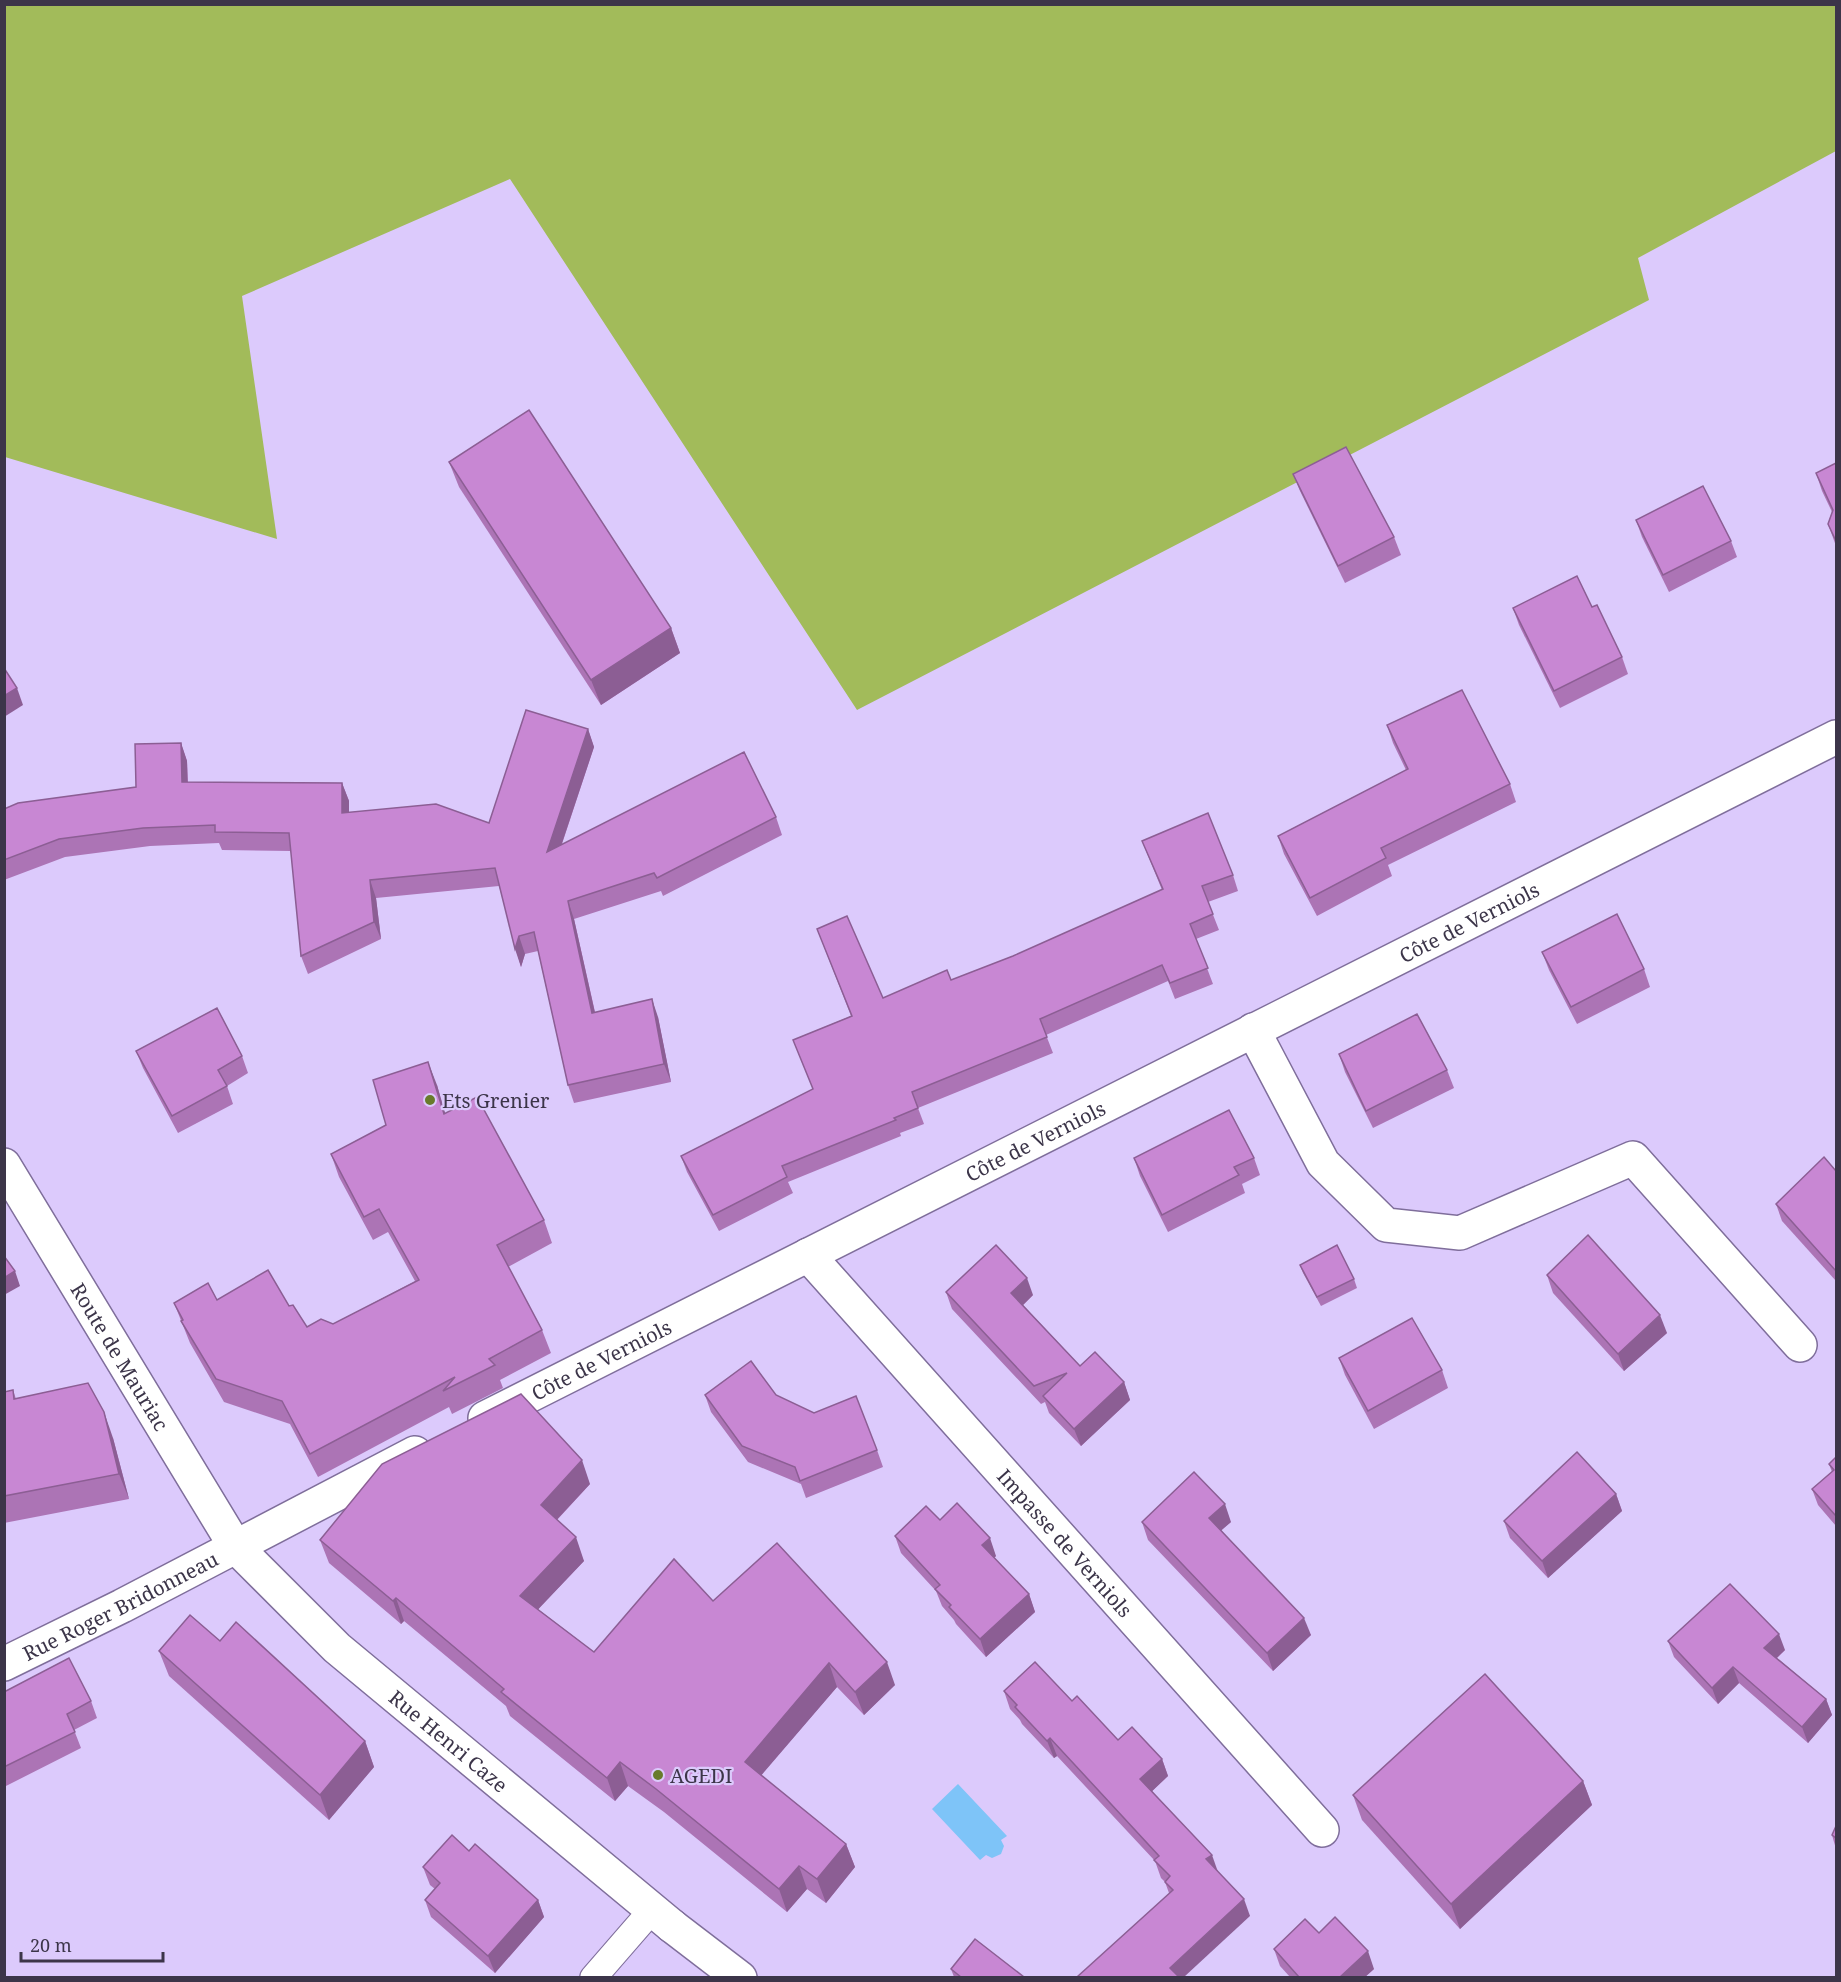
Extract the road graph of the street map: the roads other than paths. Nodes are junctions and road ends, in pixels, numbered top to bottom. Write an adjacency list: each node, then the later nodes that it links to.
1 (1836, 737): 2 (main road, Côte de Verniols)
2 (1253, 1030): 4 (main road, Côte de Verniols); 5 (main road)
3 (4, 1166): 6 (main road, Route de Mauriac)
4 (808, 1255): 6 (main road, Côte de Verniols); 8 (main road, Impasse de Verniols)
5 (1800, 1345)
6 (235, 1546): 7 (main road, Rue Roger Bridonneau); 9 (main road, Rue Henri Caze)
7 (4, 1664)
8 (1322, 1830)
9 (662, 1918): 10 (lane); 11 (main road); 12 (main road)
10 (594, 1977)
11 (718, 1977)
12 (740, 1977)

